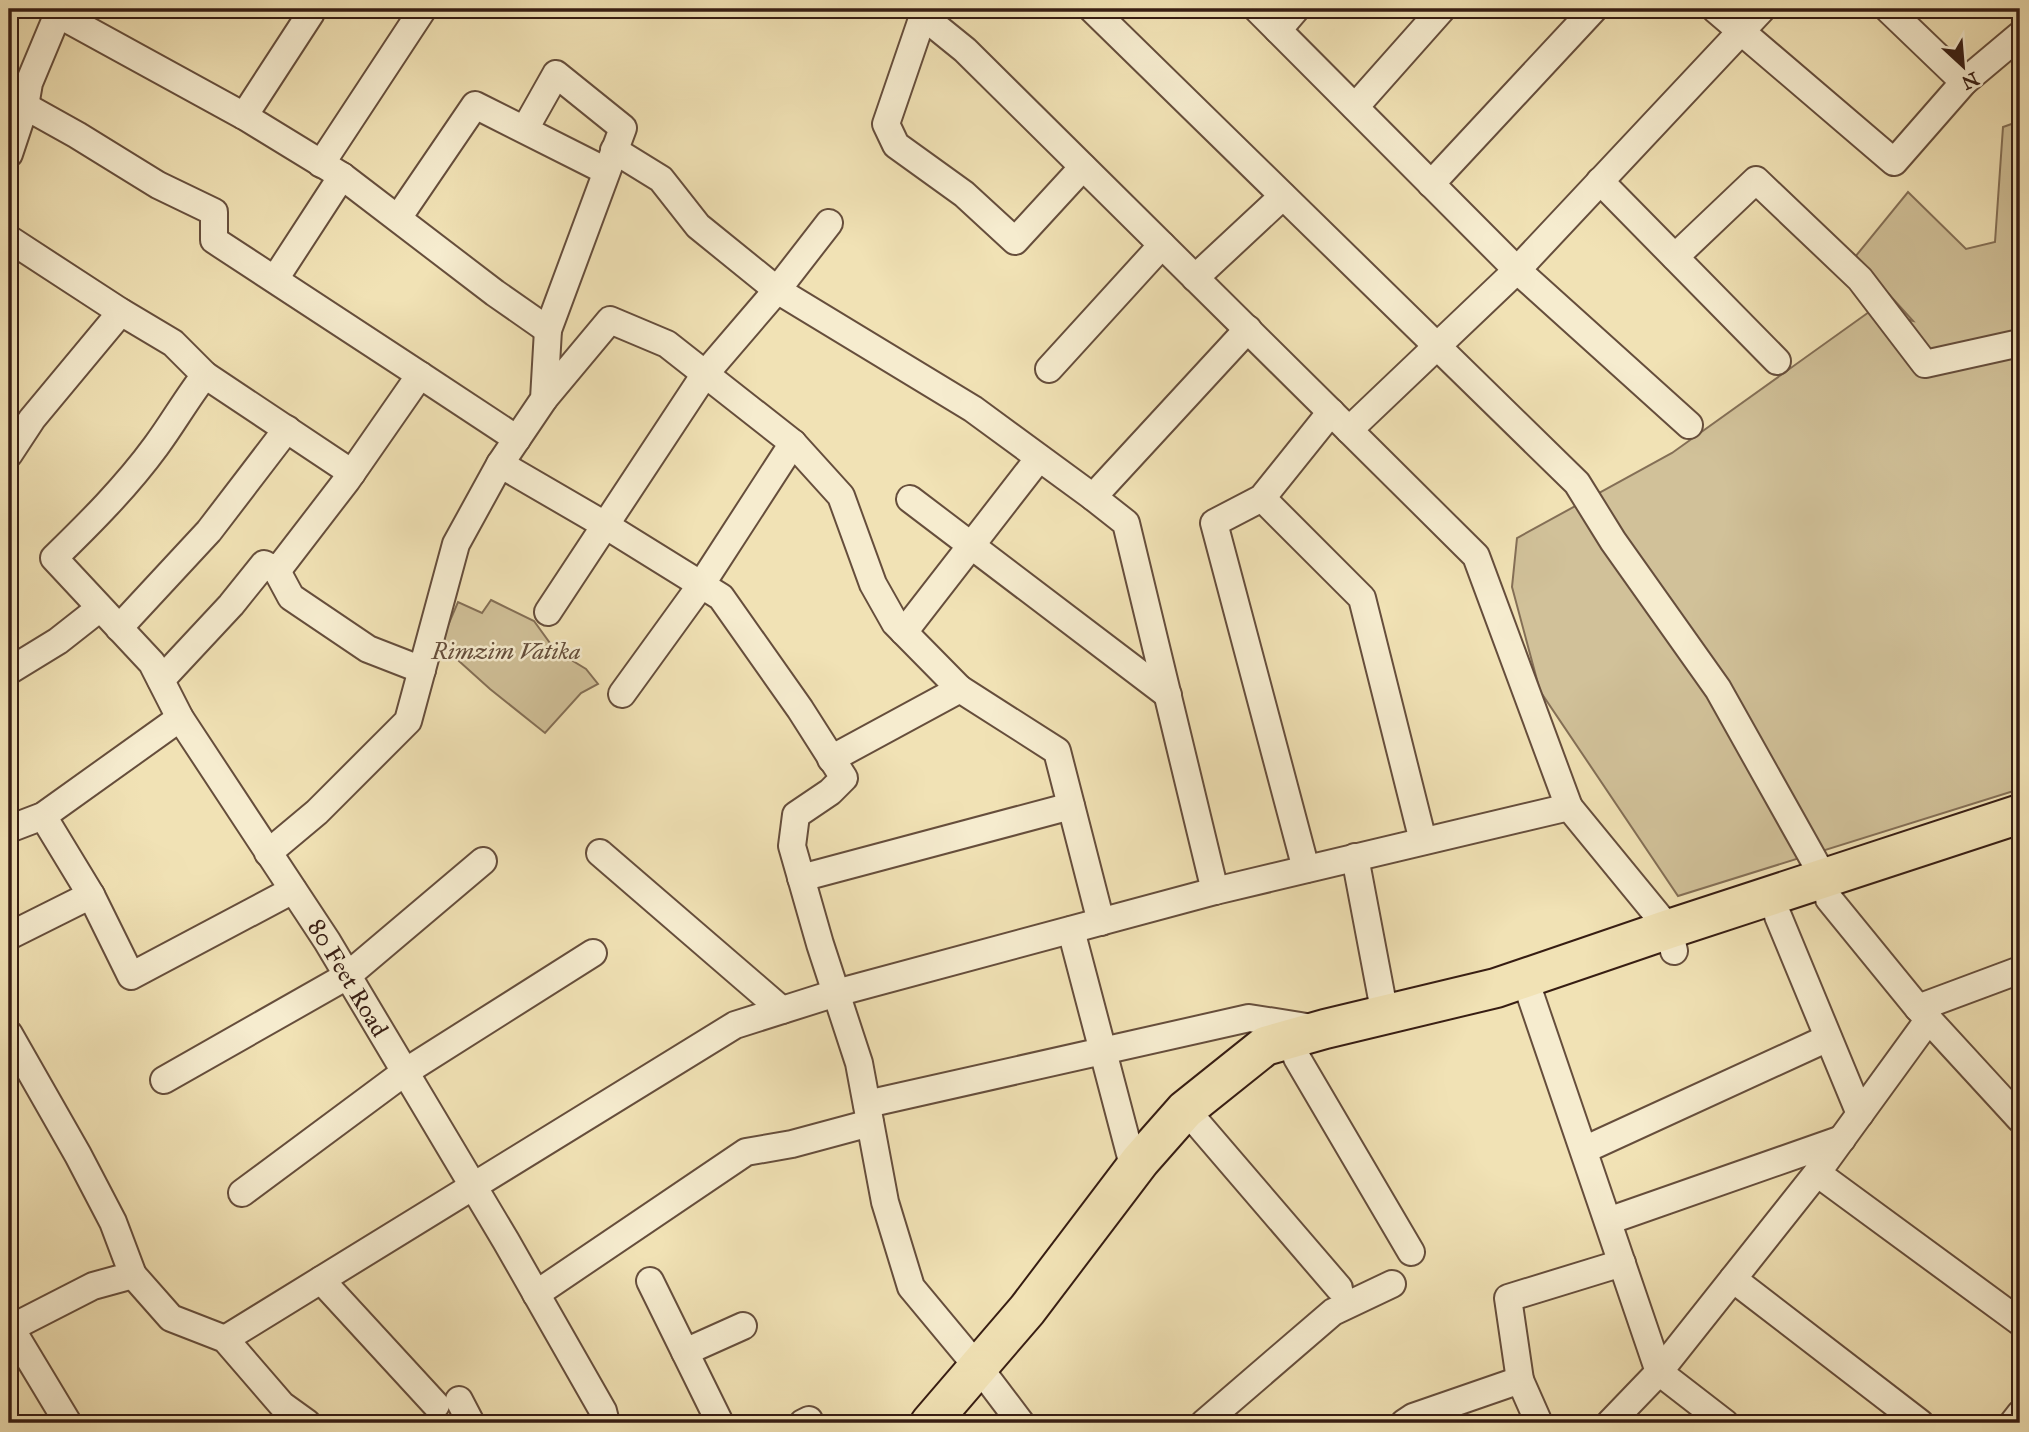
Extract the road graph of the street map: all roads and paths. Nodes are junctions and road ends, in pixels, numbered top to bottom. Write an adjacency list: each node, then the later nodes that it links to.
1 (423, 9): 23 (street)
2 (1092, 9): 26 (street)
3 (1257, 9): 12 (street)
4 (1296, 9): 12 (street)
5 (1442, 9): 17 (street)
6 (1594, 9): 25 (street)
7 (1715, 9): 13 (street)
8 (1762, 9): 13 (street)
9 (1888, 9): 15 (street)
10 (923, 12): 22 (street); 22 (street)
11 (311, 13): 18 (street)
12 (1278, 30): 17 (street)
13 (1741, 31): 15 (street); 24 (street)
14 (2020, 35): 15 (street)
15 (1964, 82)
16 (24, 106): 18 (street); 20 (street); 35 (street)
17 (1355, 107): 25 (street)
18 (244, 116): 23 (street)
19 (525, 130): 21 (street); 21 (street); 27 (street)
20 (9, 154)
21 (610, 160): 36 (street); 38 (street)
22 (1084, 168): 30 (street); 31 (street)
23 (331, 170): 27 (street); 35 (street)
24 (1600, 181): 32 (street); 33 (street)
25 (1431, 184): 33 (street)
26 (1283, 195): 34 (street); 41 (street)
27 (398, 218): 38 (street)
28 (829, 223): 36 (street)
29 (9, 239): 37 (street)
30 (1162, 245): 34 (street); 43 (street)
31 (1016, 247)
32 (1675, 257): 40 (street); 42 (street)
33 (1517, 270): 41 (street); 49 (street)
34 (1195, 278): 39 (street)
35 (275, 279): 46 (street)
36 (777, 290): 44 (street); 55 (street)
37 (121, 312): 45 (street); 54 (street)
38 (548, 330): 47 (street)
39 (1248, 330): 48 (street); 58 (street)
40 (2020, 343)
41 (1437, 346): 51 (street); 90 (street)
42 (1777, 361)
43 (1049, 369)
44 (705, 374): 47 (street); 53 (street); 61 (street)
45 (205, 375): 50 (street); 65 (street, 80 Feet Road)
46 (420, 375): 52 (street); 57 (street)
47 (544, 399): 52 (street)
48 (1331, 412): 51 (street); 59 (street)
49 (1689, 425)
50 (287, 429): 57 (street); 67 (street)
51 (1349, 430): 78 (street)
52 (517, 439): 56 (street)
53 (793, 443): 64 (street); 68 (street)
54 (9, 454)
55 (1039, 457): 58 (street); 62 (street)
56 (500, 464): 61 (street); 69 (street)
57 (352, 473): 63 (street)
58 (1093, 496): 74 (street)
59 (1262, 498): 83 (street); 88 (street)
60 (910, 499): 62 (street)
61 (605, 525): 64 (street); 66 (street)
62 (972, 546): 68 (street); 74 (street)
63 (277, 571): 69 (street); 71 (street)
64 (701, 585): 73 (street); 76 (street)
65 (100, 608): 67 (street, 80 Feet Road); 70 (street)
66 (548, 612)
67 (119, 628): 71 (street, 80 Feet Road)
68 (904, 632): 72 (street)
69 (422, 670): 84 (street)
70 (9, 671)
71 (161, 680): 75 (street, 80 Feet Road)
72 (960, 689): 76 (street); 77 (street)
73 (622, 694)
74 (1168, 695): 92 (street)
75 (180, 718): 80 (street); 84 (street, 80 Feet Road)
76 (831, 759): 89 (street)
77 (1071, 806): 89 (street); 95 (street)
78 (1569, 807): 83 (street); 98 (street)
79 (2020, 814): 90 (highway)
80 (43, 816): 81 (street); 93 (street)
81 (9, 829)
82 (2020, 835): 90 (highway)
83 (1423, 841): 86 (street)
84 (268, 853): 91 (street, 80 Feet Road)
85 (600, 853): 104 (street)
86 (1355, 858): 88 (street); 106 (street)
87 (483, 861): 101 (street)
88 (1306, 869): 92 (street)
89 (801, 878): 102 (street)
90 (1826, 888): 94 (highway); 98 (highway); 105 (street)
91 (293, 890): 93 (street); 101 (street, 80 Feet Road)
92 (1215, 891): 95 (street)
93 (91, 895): 97 (street)
94 (1778, 916): 98 (highway); 109 (street)
95 (1101, 922): 96 (street)
96 (1071, 930): 102 (street); 110 (street)
97 (9, 936)
98 (1672, 939): 103 (highway); 106 (highway)
99 (593, 953): 112 (street)
100 (2020, 970): 105 (street)
101 (347, 976): 112 (street, 80 Feet Road); 113 (street)
102 (836, 993): 104 (street); 114 (street)
103 (1531, 997): 111 (highway); 119 (street)
104 (782, 1010): 122 (street)
105 (1923, 1013): 115 (street); 116 (street)
106 (1385, 1015): 107 (highway)
107 (1325, 1029): 110 (street); 120 (highway)
108 (9, 1034): 127 (street)
109 (1828, 1038): 115 (street); 119 (street)
110 (1102, 1051): 114 (street); 120 (street)
111 (1297, 1058): 117 (highway); 125 (street)
112 (405, 1072): 122 (street, 80 Feet Road); 123 (street)
113 (164, 1080)
114 (868, 1114): 133 (street); 140 (street)
115 (1860, 1114): 118 (street)
116 (2020, 1119)
117 (1199, 1125): 132 (street); 140 (highway)
118 (1842, 1139): 121 (street); 124 (street)
119 (1584, 1150): 124 (street)
120 (1134, 1169): 140 (highway)
121 (1817, 1173): 128 (street); 134 (street)
122 (473, 1186): 129 (street); 133 (street, 80 Feet Road)
123 (242, 1193)
124 (1608, 1221): 126 (street)
125 (1411, 1252)
126 (1622, 1263): 139 (street); 141 (street)
127 (132, 1275): 136 (street); 137 (street)
128 (1733, 1279): 139 (street); 156 (street)
129 (321, 1280): 137 (street); 145 (street)
130 (650, 1281): 138 (street)
131 (1392, 1284): 151 (street)
132 (1339, 1288)
133 (536, 1294): 146 (street, 80 Feet Road)
134 (2020, 1322)
135 (743, 1326): 138 (street)
136 (9, 1328): 143 (street)
137 (225, 1339): 144 (street)
138 (685, 1352): 147 (street)
139 (1659, 1371): 154 (street); 155 (street)
140 (984, 1374): 148 (highway); 149 (highway); 150 (street)
141 (1520, 1380): 152 (street); 153 (street)
142 (2020, 1414): 157 (street)
143 (68, 1423)
144 (307, 1423)
145 (471, 1423)
146 (606, 1423)
147 (720, 1423)
148 (930, 1423)
149 (956, 1423)
150 (1021, 1423)
151 (1204, 1423)
152 (1404, 1423)
153 (1539, 1423)
154 (1610, 1423)
155 (1725, 1423)
156 (1920, 1423)
157 (2013, 1423)

